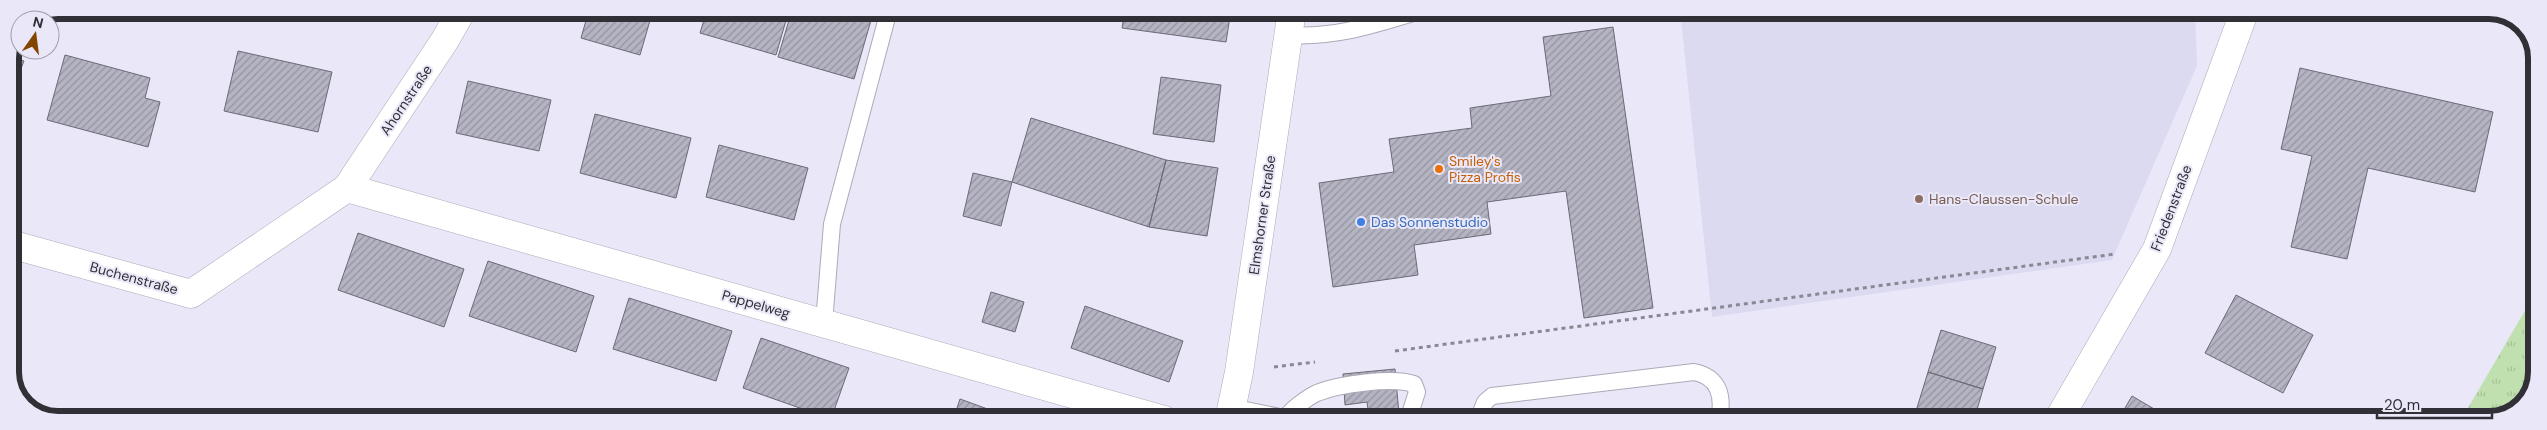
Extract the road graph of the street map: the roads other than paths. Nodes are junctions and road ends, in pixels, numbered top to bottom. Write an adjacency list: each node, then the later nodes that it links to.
1 (457, 19): 6 (street, Ahornstraße)
2 (887, 19): 8 (lane)
3 (1394, 19): 5 (lane)
4 (2242, 19): 15 (street, Friedenstraße)
5 (1290, 23): 10 (street, Elmshorner Straße)
6 (347, 188): 7 (street, Buchenstraße); 8 (street, Pappelweg)
7 (19, 246)
8 (824, 323): 9 (street, Pappelweg)
9 (1132, 411)
10 (1230, 411)
11 (1296, 411): 12 (lane)
12 (1411, 411)
13 (1482, 411): 14 (lane)
14 (1719, 411)
15 (2063, 411)

